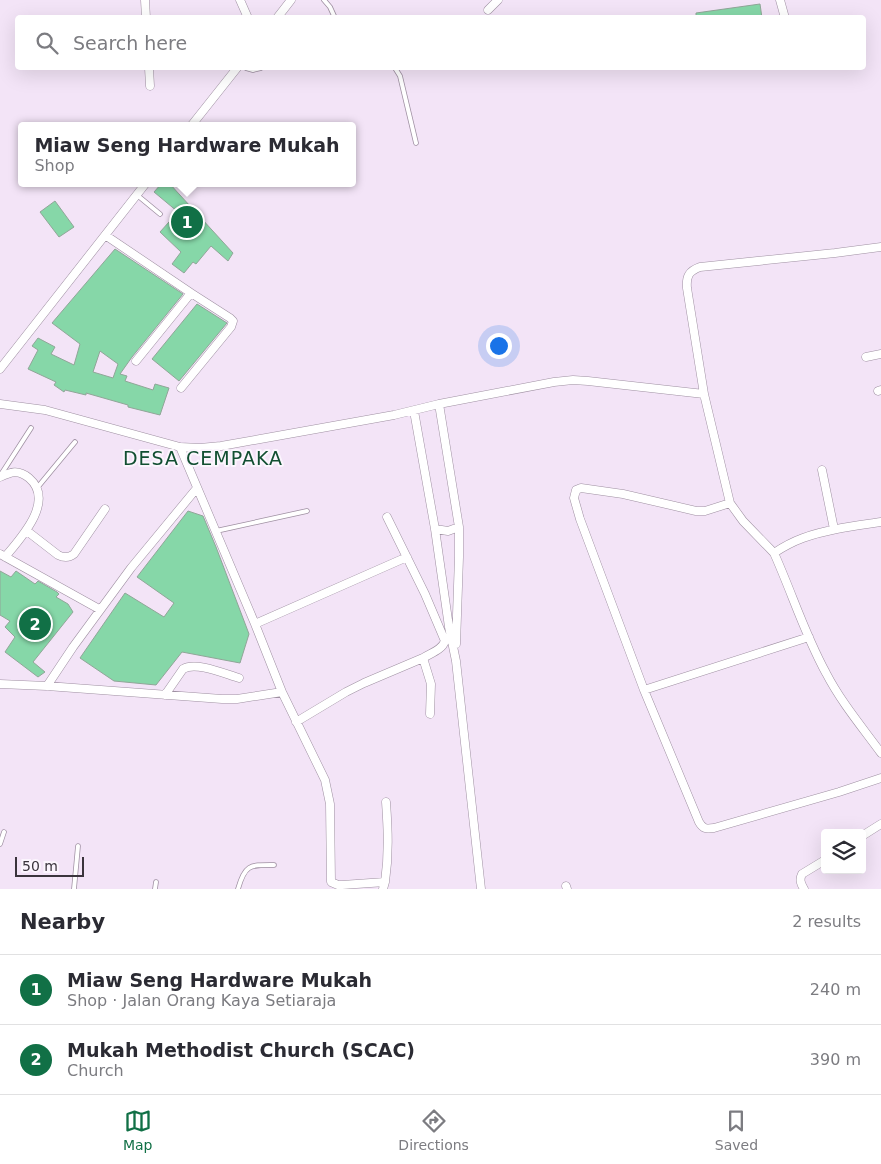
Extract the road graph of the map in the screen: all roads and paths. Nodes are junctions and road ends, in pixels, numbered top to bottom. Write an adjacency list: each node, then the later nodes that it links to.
1 (145, 0): 8 (street)
2 (240, 0): 9 (street)
3 (290, 0): 10 (street)
4 (324, 0): 11 (lane)
5 (498, 0): 7 (street)
6 (780, 0): 12 (street)
7 (488, 10)
8 (146, 15)
9 (247, 15)
10 (279, 15)
11 (333, 15)
12 (784, 15)
13 (149, 70): 16 (street)
14 (235, 70): 17 (street)
15 (396, 70): 18 (lane)
16 (150, 86)
17 (194, 122)
18 (416, 143)
19 (143, 187): 20 (street)
20 (137, 196): 21 (lane); 22 (street)
21 (160, 214)
22 (105, 235): 24 (street); 28 (street)
23 (881, 247): 30 (street)
24 (191, 293): 27 (street); 29 (street)
25 (881, 354): 26 (street)
26 (866, 357)
27 (136, 361)
28 (0, 369)
29 (181, 388)
30 (704, 394): 32 (street); 41 (street)
31 (0, 404): 36 (street)
32 (439, 404): 33 (street); 46 (street)
33 (414, 410): 36 (street); 47 (street)
34 (31, 428): 38 (lane)
35 (75, 442): 39 (lane)
36 (180, 447): 40 (street)
37 (822, 470): 48 (street)
38 (0, 476): 39 (street)
39 (37, 488): 49 (street)
40 (197, 488): 50 (street); 54 (street)
41 (730, 503): 51 (street); 62 (street)
42 (105, 510): 49 (street)
43 (307, 511): 50 (lane)
44 (387, 517): 53 (street)
45 (881, 522): 48 (street)
46 (458, 527): 47 (street); 58 (street)
47 (435, 529): 58 (street)
48 (834, 529): 51 (street)
49 (27, 531): 52 (street)
50 (216, 531): 55 (street)
51 (774, 553): 56 (street)
52 (3, 555): 54 (street)
53 (407, 557): 55 (street); 57 (street)
54 (100, 609): 61 (street)
55 (256, 624): 63 (street)
56 (808, 637): 62 (street); 67 (street)
57 (423, 658): 65 (street); 66 (street)
58 (456, 661): 82 (street)
59 (239, 678): 64 (street)
60 (0, 684): 61 (street)
61 (47, 686): 64 (street)
62 (644, 690): 68 (street)
63 (282, 692): 64 (street); 66 (street)
64 (165, 696)
65 (430, 714)
66 (296, 722): 78 (street)
67 (881, 753)
68 (881, 778)
69 (386, 802): 78 (street)
70 (881, 824): 72 (street)
71 (4, 832): 73 (lane)
72 (866, 833)
73 (0, 844)
74 (78, 846): 79 (lane)
75 (821, 862): 83 (street)
76 (274, 865): 81 (lane)
77 (156, 882): 80 (lane)
78 (384, 885)
79 (74, 889)
80 (154, 889)
81 (238, 889)
82 (481, 889)
83 (804, 889)

